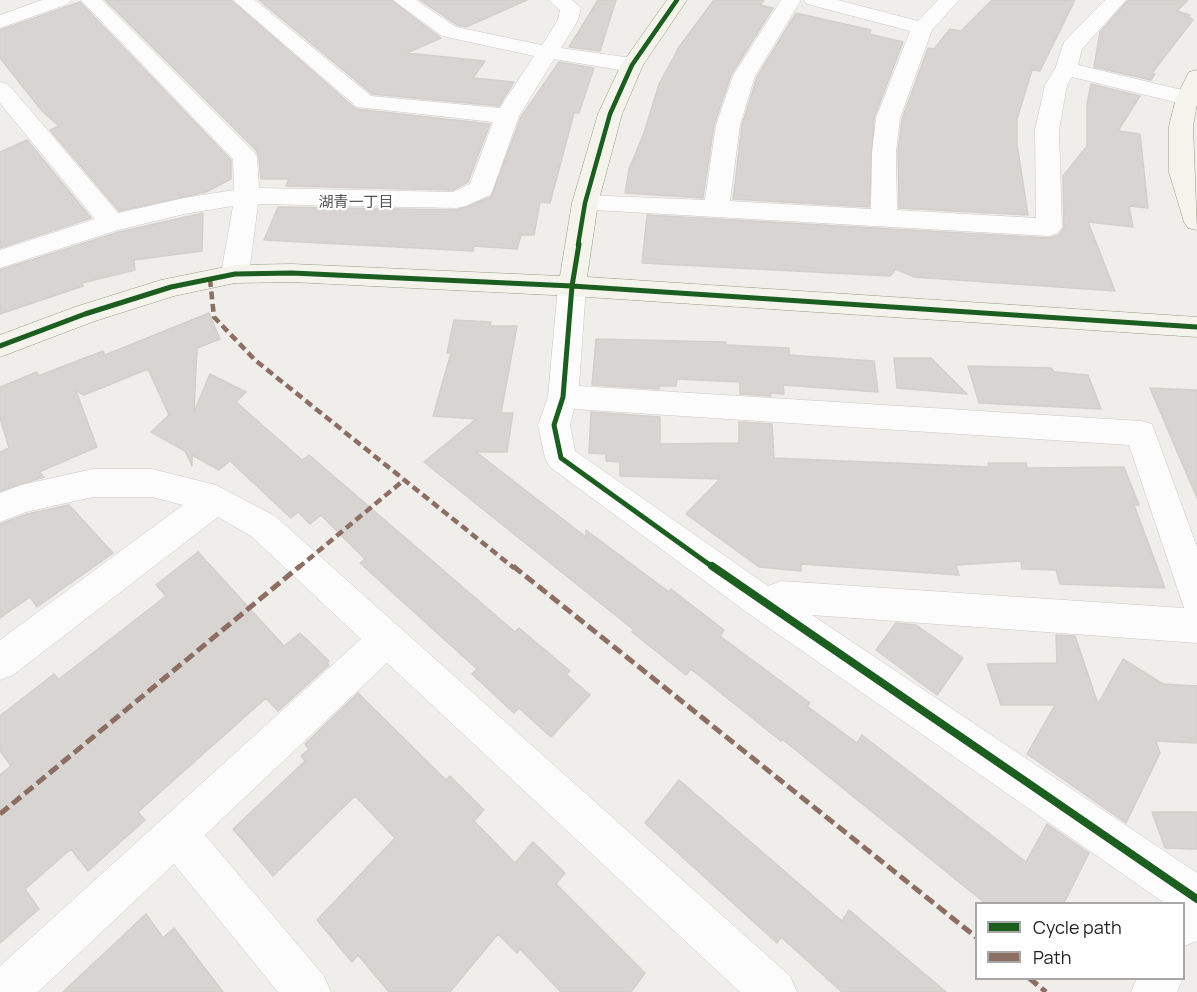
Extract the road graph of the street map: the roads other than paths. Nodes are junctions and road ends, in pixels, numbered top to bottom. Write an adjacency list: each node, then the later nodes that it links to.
1 (61, 0): 11 (street)
2 (91, 0): 19 (street)
3 (243, 0): 18 (street)
4 (403, 0): 13 (street)
5 (558, 0): 13 (street)
6 (677, 0): 14 (street)
7 (791, 0): 21 (street)
8 (814, 0): 12 (street)
9 (949, 0): 12 (street)
10 (1116, 0): 15 (street)
11 (0, 22)
12 (922, 28): 22 (street)
13 (547, 52): 14 (street); 18 (street)
14 (632, 65): 20 (street)
15 (1066, 69): 16 (street); 22 (street)
16 (1192, 87): 23 (street)
17 (0, 89): 24 (street)
18 (507, 116): 19 (street)
19 (247, 196): 24 (street); 26 (street)
20 (585, 203): 21 (street); 27 (street)
21 (716, 209): 22 (street)
22 (884, 218)
23 (1197, 222)
24 (112, 223): 25 (street)
25 (0, 259)
26 (235, 274): 27 (street); 29 (street)
27 (573, 286): 28 (street); 30 (street)
28 (1197, 327)
29 (0, 346)
30 (563, 397): 33 (street); 34 (street)
31 (216, 500): 32 (street); 36 (street); 37 (street)
32 (0, 508)
33 (1197, 597)
34 (765, 604): 35 (street); 39 (street)
35 (1197, 626)
36 (388, 638): 38 (street); 42 (street)
37 (0, 662)
38 (176, 834): 40 (street); 41 (street)
39 (1185, 902)
40 (5, 992)
41 (308, 992)
42 (774, 992)

